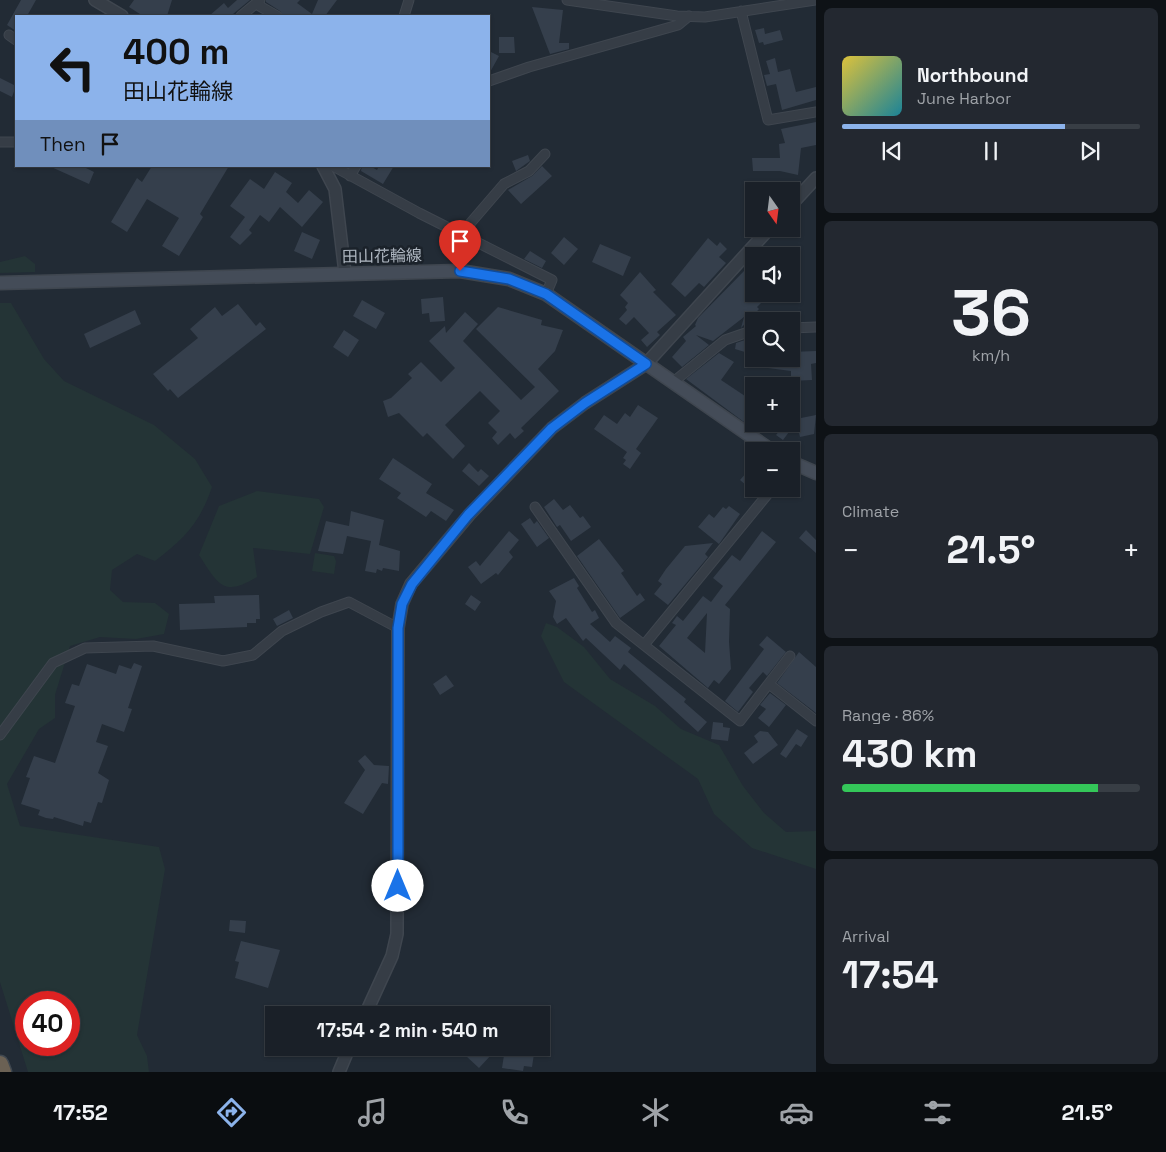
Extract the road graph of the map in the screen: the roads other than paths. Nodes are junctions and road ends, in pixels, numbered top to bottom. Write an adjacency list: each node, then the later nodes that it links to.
1 (95, 0): 8 (street)
2 (409, 0): 11 (street)
3 (567, 0): 12 (street)
4 (816, 0): 6 (street)
5 (258, 2): 9 (street); 10 (street)
6 (762, 3): 7 (street)
7 (741, 11): 12 (street); 14 (street)
8 (120, 15)
9 (242, 15)
10 (275, 15)
11 (404, 15)
12 (689, 16): 13 (street)
13 (490, 81)
14 (816, 112)
15 (0, 142): 16 (street)
16 (15, 142)
17 (545, 154): 24 (street)
18 (324, 167): 26 (street)
19 (335, 167): 21 (street)
20 (355, 167): 21 (street)
21 (350, 176): 24 (street)
22 (816, 178): 23 (street)
23 (800, 195)
24 (461, 234): 28 (street)
25 (761, 238): 32 (street)
26 (345, 273): 27 (main road, 田山花輪線); 28 (main road, 田山花輪線)
27 (0, 283)
28 (546, 294): 32 (main road, 田山花輪線)
29 (816, 327): 30 (street)
30 (800, 328)
31 (745, 333): 33 (street)
32 (646, 364): 33 (main road, 田山花輪線); 39 (street)
33 (672, 383): 34 (main road, 田山花輪線)
34 (759, 442)
35 (800, 466): 36 (main road)
36 (816, 473)
37 (765, 497): 40 (street)
38 (535, 507): 40 (street)
39 (398, 628): 44 (street); 45 (street)
40 (644, 645): 42 (street)
41 (790, 656): 42 (street)
42 (769, 684): 43 (street)
43 (816, 721)
44 (0, 735)
45 (369, 1006)
46 (346, 1056): 49 (street)
47 (0, 1064): 48 (highway)
48 (3, 1072)
49 (339, 1072)

